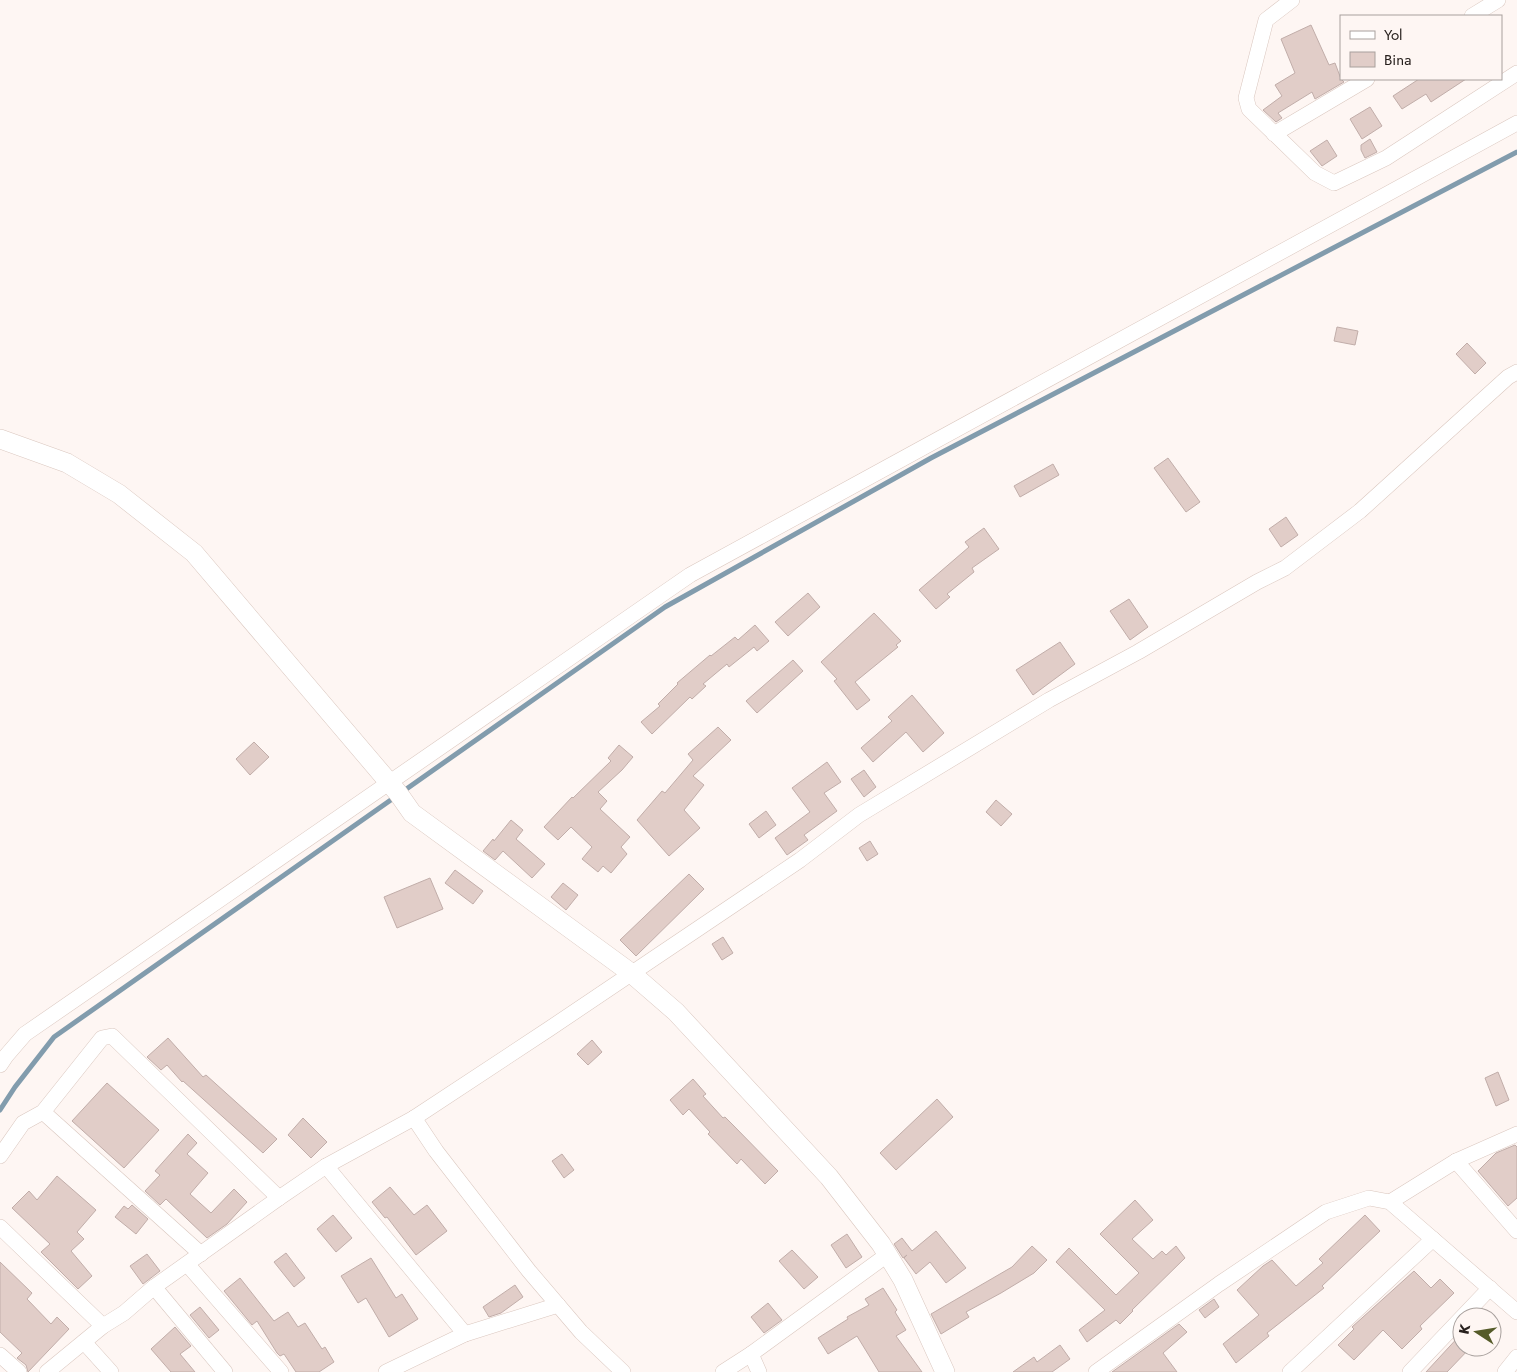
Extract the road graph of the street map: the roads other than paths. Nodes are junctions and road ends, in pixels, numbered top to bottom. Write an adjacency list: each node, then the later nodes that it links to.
1 (1292, 0): 7 (street)
2 (1498, 0): 3 (street)
3 (1474, 15)
4 (1517, 73): 7 (street)
5 (1365, 80): 7 (street)
6 (1517, 123): 10 (street)
7 (1274, 134)
8 (1517, 372): 11 (street)
9 (0, 439): 10 (street)
10 (394, 788): 11 (street); 12 (street)
11 (631, 973): 14 (street); 25 (street)
12 (0, 1065)
13 (43, 1112): 16 (street); 19 (street); 24 (street)
14 (414, 1118): 18 (street); 29 (street)
15 (1517, 1134): 17 (street)
16 (0, 1156)
17 (1456, 1162): 20 (street); 22 (street)
18 (326, 1166): 19 (street); 32 (street)
19 (279, 1198): 24 (street)
20 (1390, 1202): 23 (street); 47 (street)
21 (0, 1227): 31 (street)
22 (1517, 1231)
23 (1433, 1239): 28 (street); 48 (street)
24 (201, 1254): 26 (street)
25 (887, 1255): 34 (street); 46 (street)
26 (187, 1264): 27 (street); 41 (street)
27 (154, 1287): 31 (street); 40 (street)
28 (1490, 1288): 30 (street); 49 (street)
29 (558, 1306): 32 (street); 43 (street)
30 (1517, 1312)
31 (103, 1326): 33 (street)
32 (464, 1334): 42 (street)
33 (84, 1342): 38 (street); 39 (street)
34 (751, 1354): 44 (street); 45 (street)
35 (0, 1355): 37 (street)
36 (1517, 1358): 50 (street)
37 (19, 1372)
38 (46, 1372)
39 (111, 1372)
40 (225, 1372)
41 (281, 1372)
42 (386, 1372)
43 (623, 1372)
44 (723, 1372)
45 (759, 1372)
46 (945, 1372)
47 (1096, 1372)
48 (1290, 1372)
49 (1410, 1372)
50 (1505, 1372)

